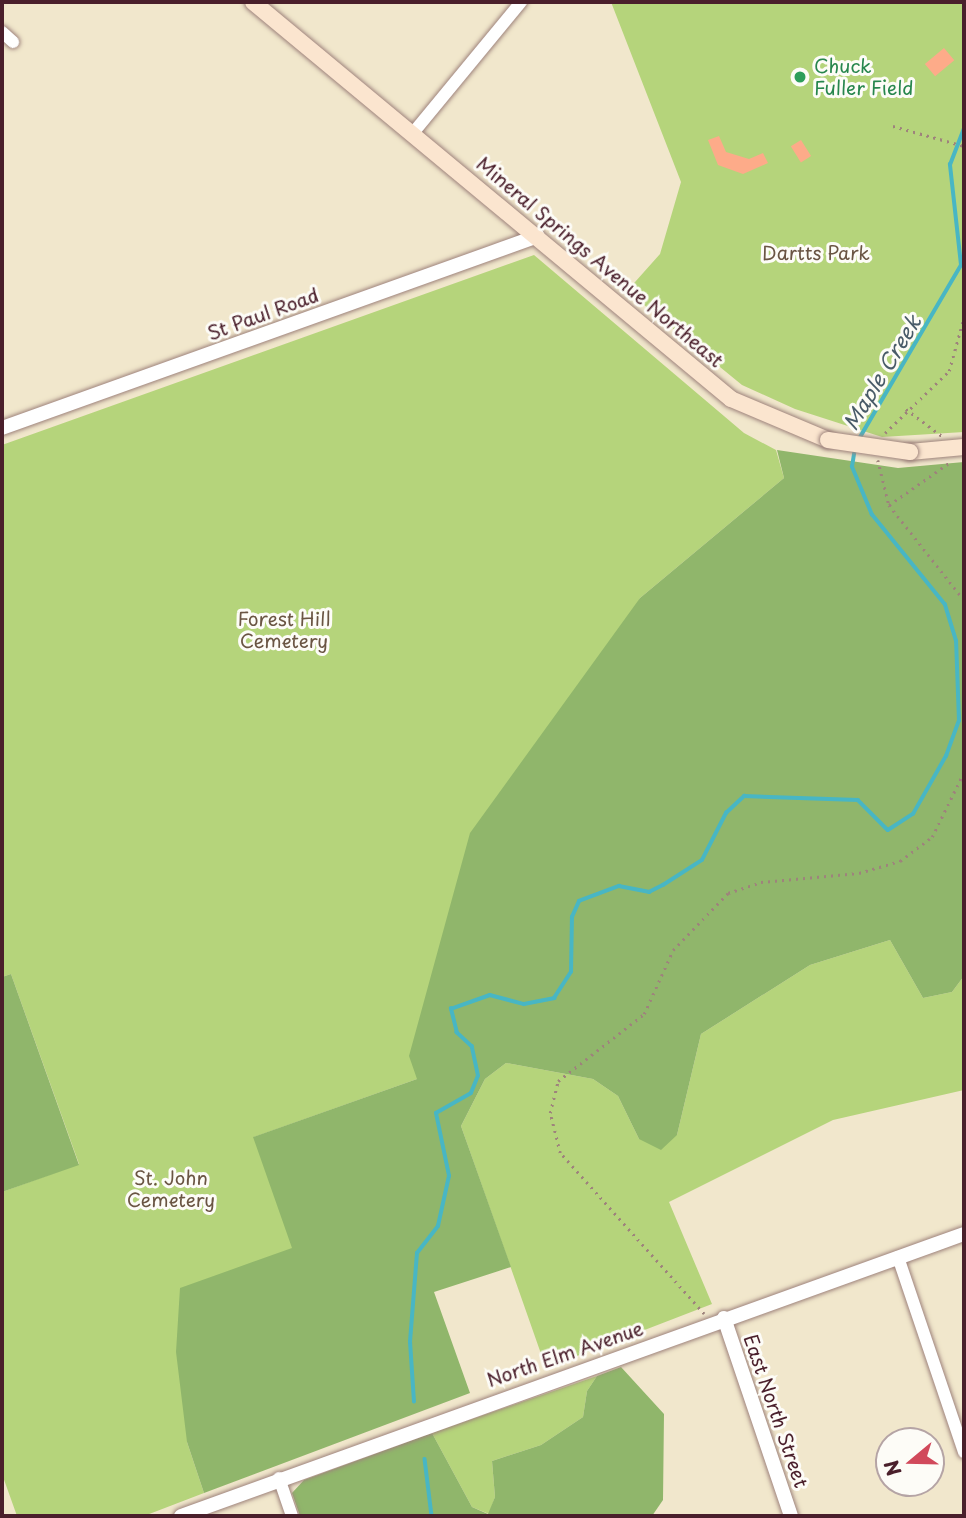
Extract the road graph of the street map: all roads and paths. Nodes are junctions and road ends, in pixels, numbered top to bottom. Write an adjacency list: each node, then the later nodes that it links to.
1 (253, 2): 6 (main road, Mineral Springs Avenue Northeast)
2 (521, 2): 6 (street)
3 (2, 33): 4 (street)
4 (13, 42)
5 (893, 126): 7 (path)
6 (413, 133): 8 (main road, Mineral Springs Avenue Northeast)
7 (964, 146)
8 (537, 236): 10 (street, St Paul Road); 11 (main road, Mineral Springs Avenue Northeast, bridge)
9 (964, 317): 11 (path)
10 (2, 428)
11 (958, 448): 12 (path)
12 (964, 600)
13 (964, 772): 17 (path)
14 (964, 1234): 15 (street, North Elm Avenue)
15 (898, 1257): 16 (street, North Elm Avenue); 18 (street)
16 (723, 1318): 17 (street, North Elm Avenue); 22 (street, East North Street)
17 (708, 1324): 19 (street, North Elm Avenue)
18 (964, 1452)
19 (279, 1478): 20 (street, North Elm Avenue); 21 (street)
20 (181, 1516)
21 (292, 1516)
22 (791, 1516)

